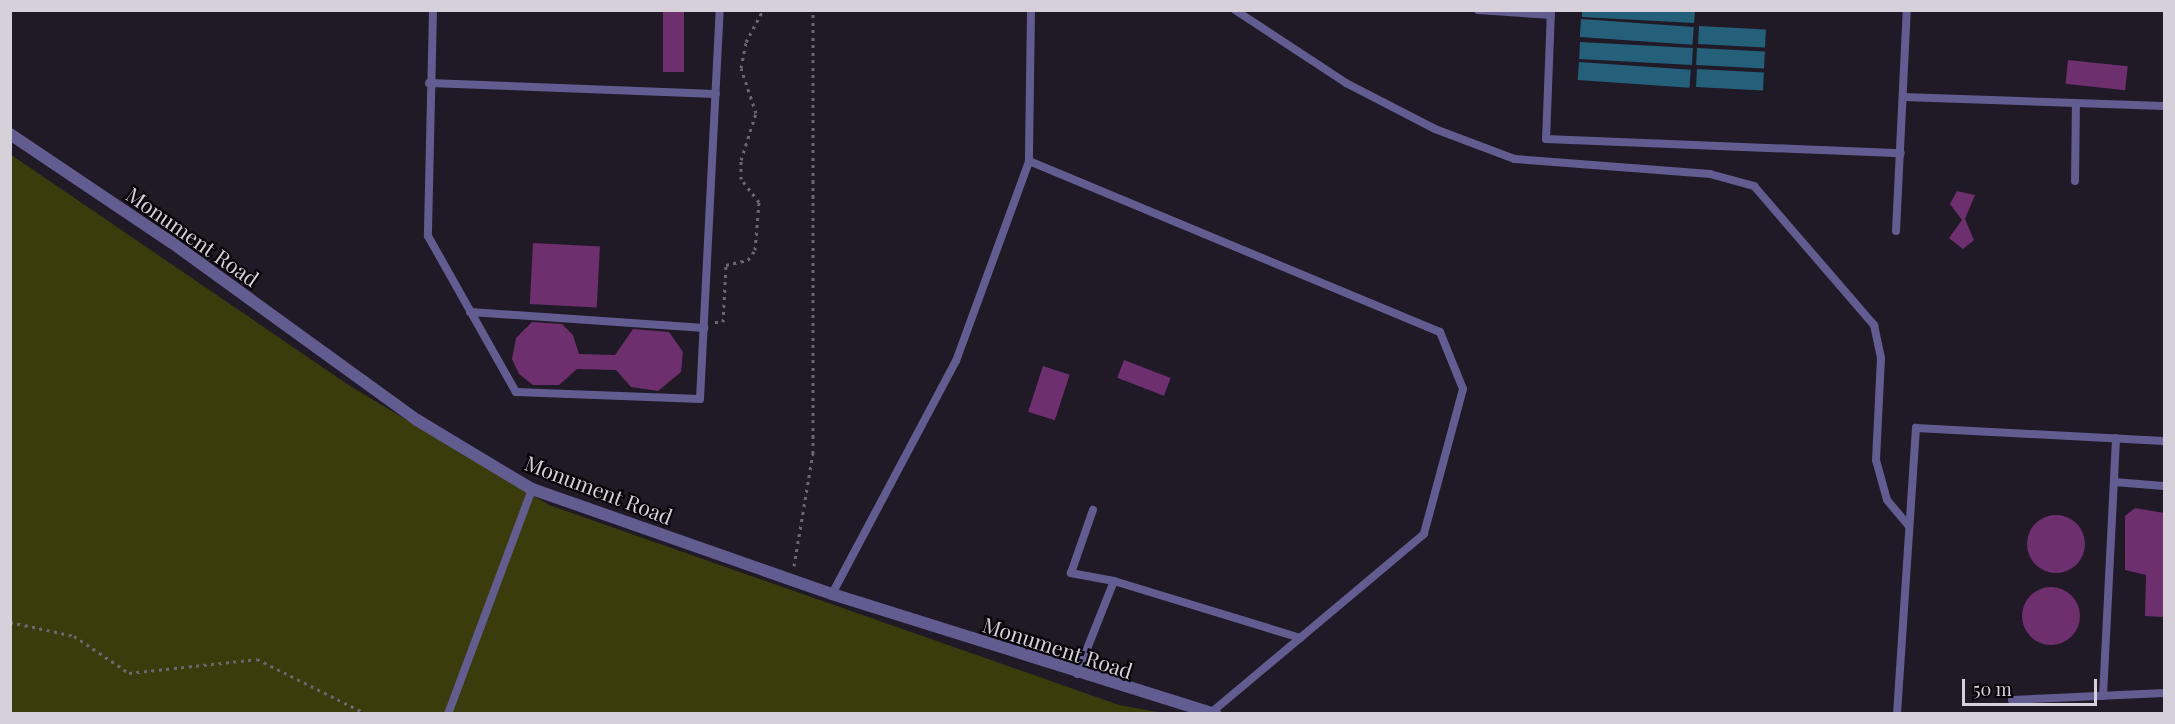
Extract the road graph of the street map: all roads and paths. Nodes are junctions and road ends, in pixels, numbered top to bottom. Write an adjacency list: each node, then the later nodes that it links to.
1 (433, 10): 10 (lane)
2 (720, 10): 11 (lane)
3 (763, 10): 21 (path)
4 (813, 10): 29 (path)
5 (1031, 10): 17 (lane)
6 (1235, 10): 28 (lane)
7 (1478, 10): 9 (lane)
8 (1907, 10): 12 (lane)
9 (1551, 13): 16 (lane)
10 (429, 83): 11 (lane); 20 (lane)
11 (716, 94): 21 (lane)
12 (1903, 97): 13 (lane); 16 (lane)
13 (2076, 103): 14 (lane); 18 (lane)
14 (2164, 106)
15 (10, 135): 26 (street, Monument Road)
16 (1901, 153): 19 (lane)
17 (1029, 162): 31 (lane); 33 (lane)
18 (2075, 181)
19 (1896, 231)
20 (470, 312): 21 (lane); 21 (lane)
21 (704, 325)
22 (2116, 438): 23 (lane); 24 (lane); 28 (lane)
23 (2164, 441)
24 (2114, 482): 25 (lane); 36 (lane)
25 (2164, 486)
26 (532, 489): 29 (street, Monument Road); 40 (lane)
27 (1093, 510): 30 (lane)
28 (1909, 526): 41 (lane)
29 (790, 579): 31 (street, Monument Road)
30 (1113, 581): 33 (lane); 34 (lane)
31 (832, 594): 34 (street, Monument Road)
32 (10, 622): 39 (path)
33 (1300, 638): 38 (lane)
34 (1077, 674): 38 (street, Monument Road)
35 (2164, 693): 36 (lane)
36 (2103, 696): 37 (lane)
37 (2012, 700)
38 (1214, 713)
39 (368, 714)
40 (448, 714)
41 (1897, 714)

